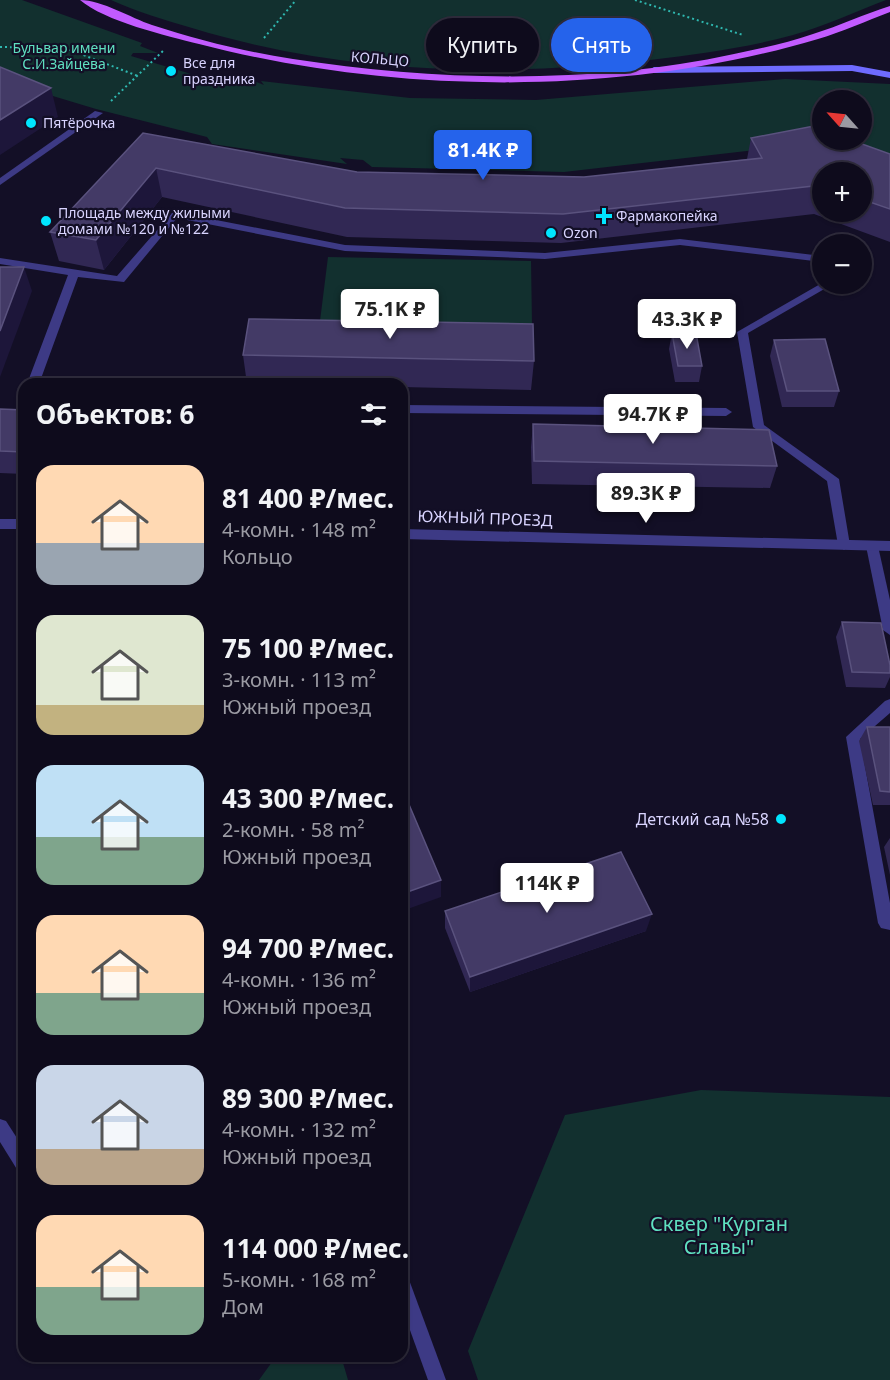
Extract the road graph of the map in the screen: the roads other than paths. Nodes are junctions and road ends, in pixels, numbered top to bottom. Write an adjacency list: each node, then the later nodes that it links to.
1 (85, 1): 5 (main road, КОЛЬЦО)
2 (890, 9): 3 (main road, КОЛЬЦО)
3 (652, 69)
4 (652, 71): 6 (street)
5 (624, 72)
6 (890, 75)
7 (98, 113): 8 (lane)
8 (0, 182)
9 (812, 258): 11 (lane)
10 (0, 261): 11 (lane)
11 (74, 273): 13 (lane)
12 (812, 293): 19 (lane)
13 (35, 378)
14 (408, 409): 15 (lane)
15 (726, 412)
16 (0, 524): 17 (street)
17 (18, 524)
18 (408, 534): 19 (street, ЮЖНЫЙ ПРОЕЗД)
19 (844, 546): 20 (street, ЮЖНЫЙ ПРОЕЗД)
20 (872, 546): 21 (street, ЮЖНЫЙ ПРОЕЗД); 22 (lane)
21 (890, 546)
22 (890, 630)
23 (890, 705): 24 (lane)
24 (890, 923)
25 (0, 1127): 26 (lane)
26 (18, 1156)
27 (408, 1300): 28 (lane)
28 (437, 1380)

